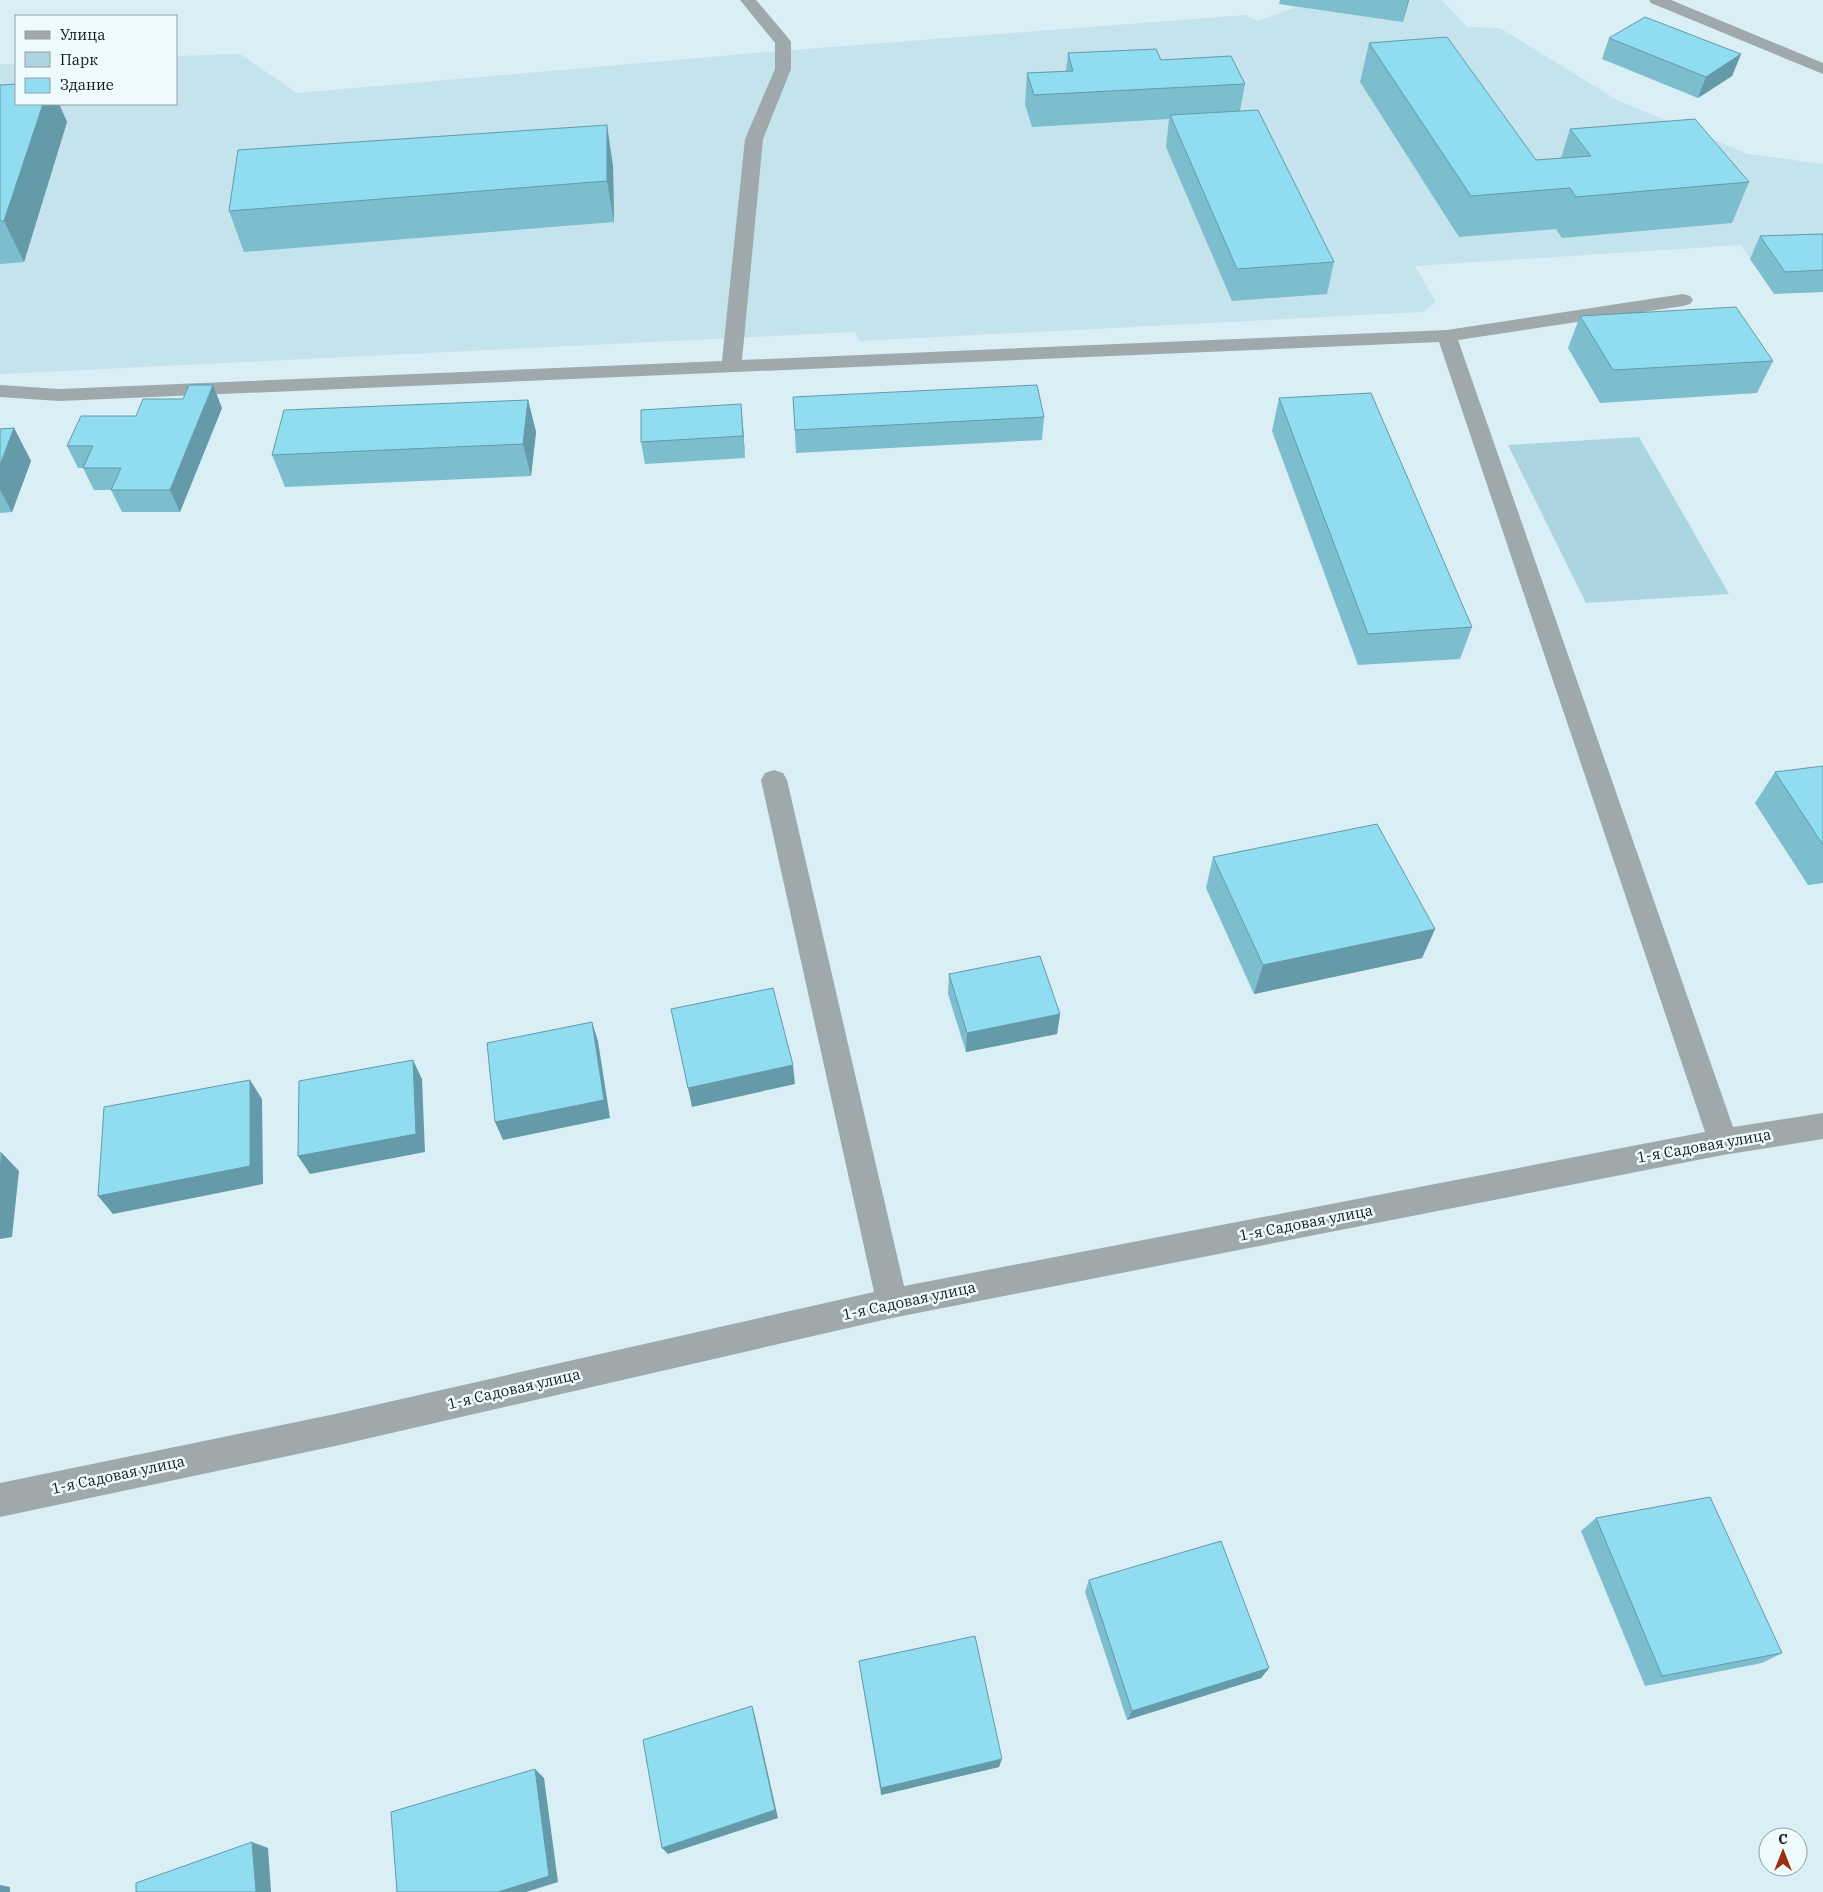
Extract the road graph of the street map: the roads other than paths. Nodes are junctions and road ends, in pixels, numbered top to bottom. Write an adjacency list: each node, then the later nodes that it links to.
1 (748, 0): 6 (street)
2 (1657, 0): 3 (street)
3 (1823, 70)
4 (1683, 300): 5 (street)
5 (1447, 336): 6 (street); 10 (street)
6 (731, 367): 7 (street)
7 (0, 392)
8 (774, 780): 11 (street)
9 (1823, 1126): 10 (street, 1-я Садовая улица)
10 (1722, 1142): 11 (street, 1-я Садовая улица)
11 (892, 1303): 12 (street, 1-я Садовая улица)
12 (0, 1500)

